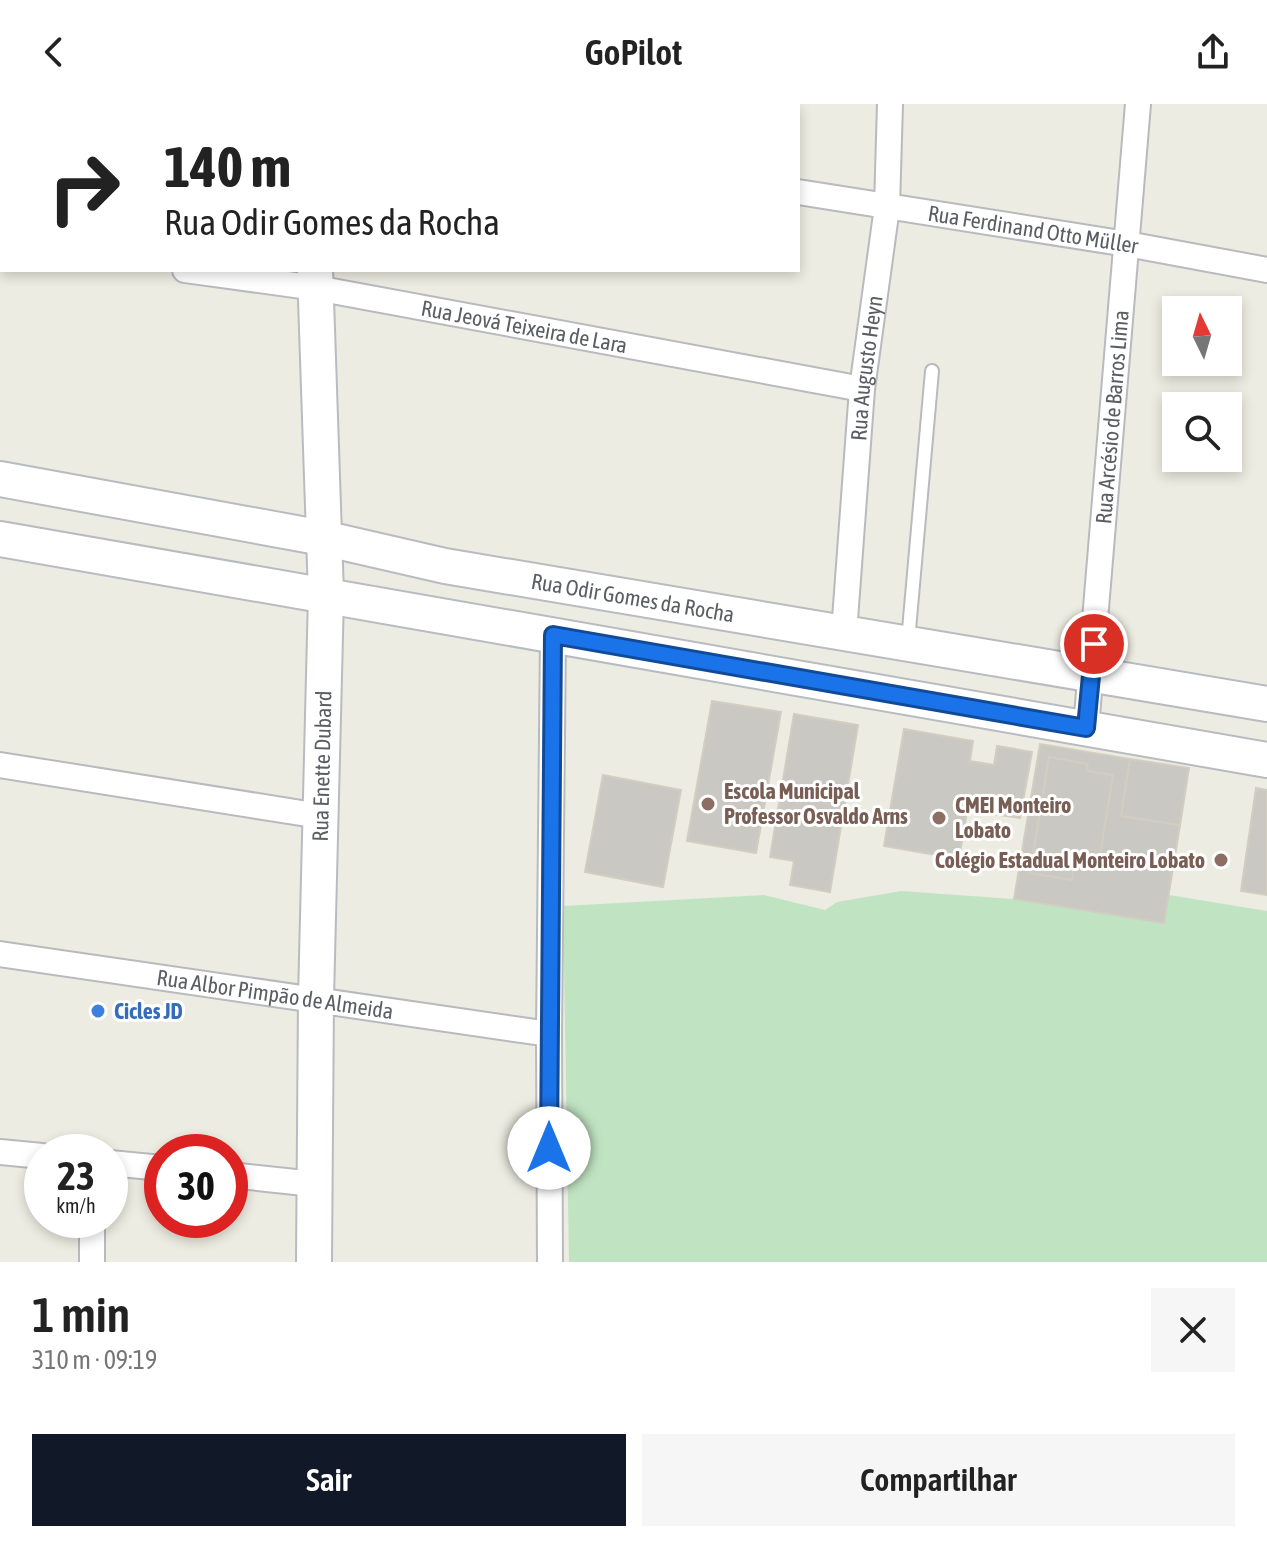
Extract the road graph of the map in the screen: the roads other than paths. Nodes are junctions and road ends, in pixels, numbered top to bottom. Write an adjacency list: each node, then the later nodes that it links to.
1 (890, 104): 4 (street, Rua Augusto Heyn)
2 (1138, 104): 5 (street, Rua Arcésio de Barros Lima)
3 (800, 192): 4 (street, Rua Ferdinand Otto Müller)
4 (887, 207): 5 (street, Rua Ferdinand Otto Müller); 10 (street, Rua Augusto Heyn)
5 (1127, 244): 6 (street, Rua Ferdinand Otto Müller); 18 (street, Rua Arcésio de Barros Lima)
6 (1267, 270)
7 (214, 272): 8 (street, Rua Jeová Teixeira de Lara)
8 (316, 279): 10 (street, Rua Jeová Teixeira de Lara); 12 (street, Rua Enette Dubard)
9 (932, 371): 17 (lane)
10 (862, 389): 15 (street, Rua Augusto Heyn)
11 (0, 479): 12 (street, Rua Odir Gomes da Rocha)
12 (323, 538): 14 (street, Rua Enette Dubard); 15 (street, Rua Odir Gomes da Rocha)
13 (0, 539): 14 (street)
14 (326, 595): 16 (street); 23 (street, Rua Enette Dubard)
15 (844, 633): 17 (street, Rua Odir Gomes da Rocha)
16 (553, 635): 20 (street); 26 (street)
17 (908, 644): 18 (street, Rua Odir Gomes da Rocha)
18 (1091, 674): 19 (street, Rua Odir Gomes da Rocha); 20 (street, Rua Arcésio de Barros Lima)
19 (1267, 704)
20 (1086, 728): 21 (street)
21 (1267, 760)
22 (0, 765): 23 (street)
23 (320, 816): 25 (street, Rua Enette Dubard)
24 (0, 954): 25 (street, Rua Albor Pimpão de Almeida)
25 (316, 998): 26 (street, Rua Albor Pimpão de Almeida); 30 (street, Rua Enette Dubard)
26 (549, 1034): 34 (street)
27 (0, 1152): 28 (street)
28 (24, 1154)
29 (248, 1177): 30 (street)
30 (314, 1184): 33 (street, Rua Enette Dubard)
31 (92, 1238): 32 (street)
32 (92, 1262)
33 (314, 1262)
34 (550, 1262)

